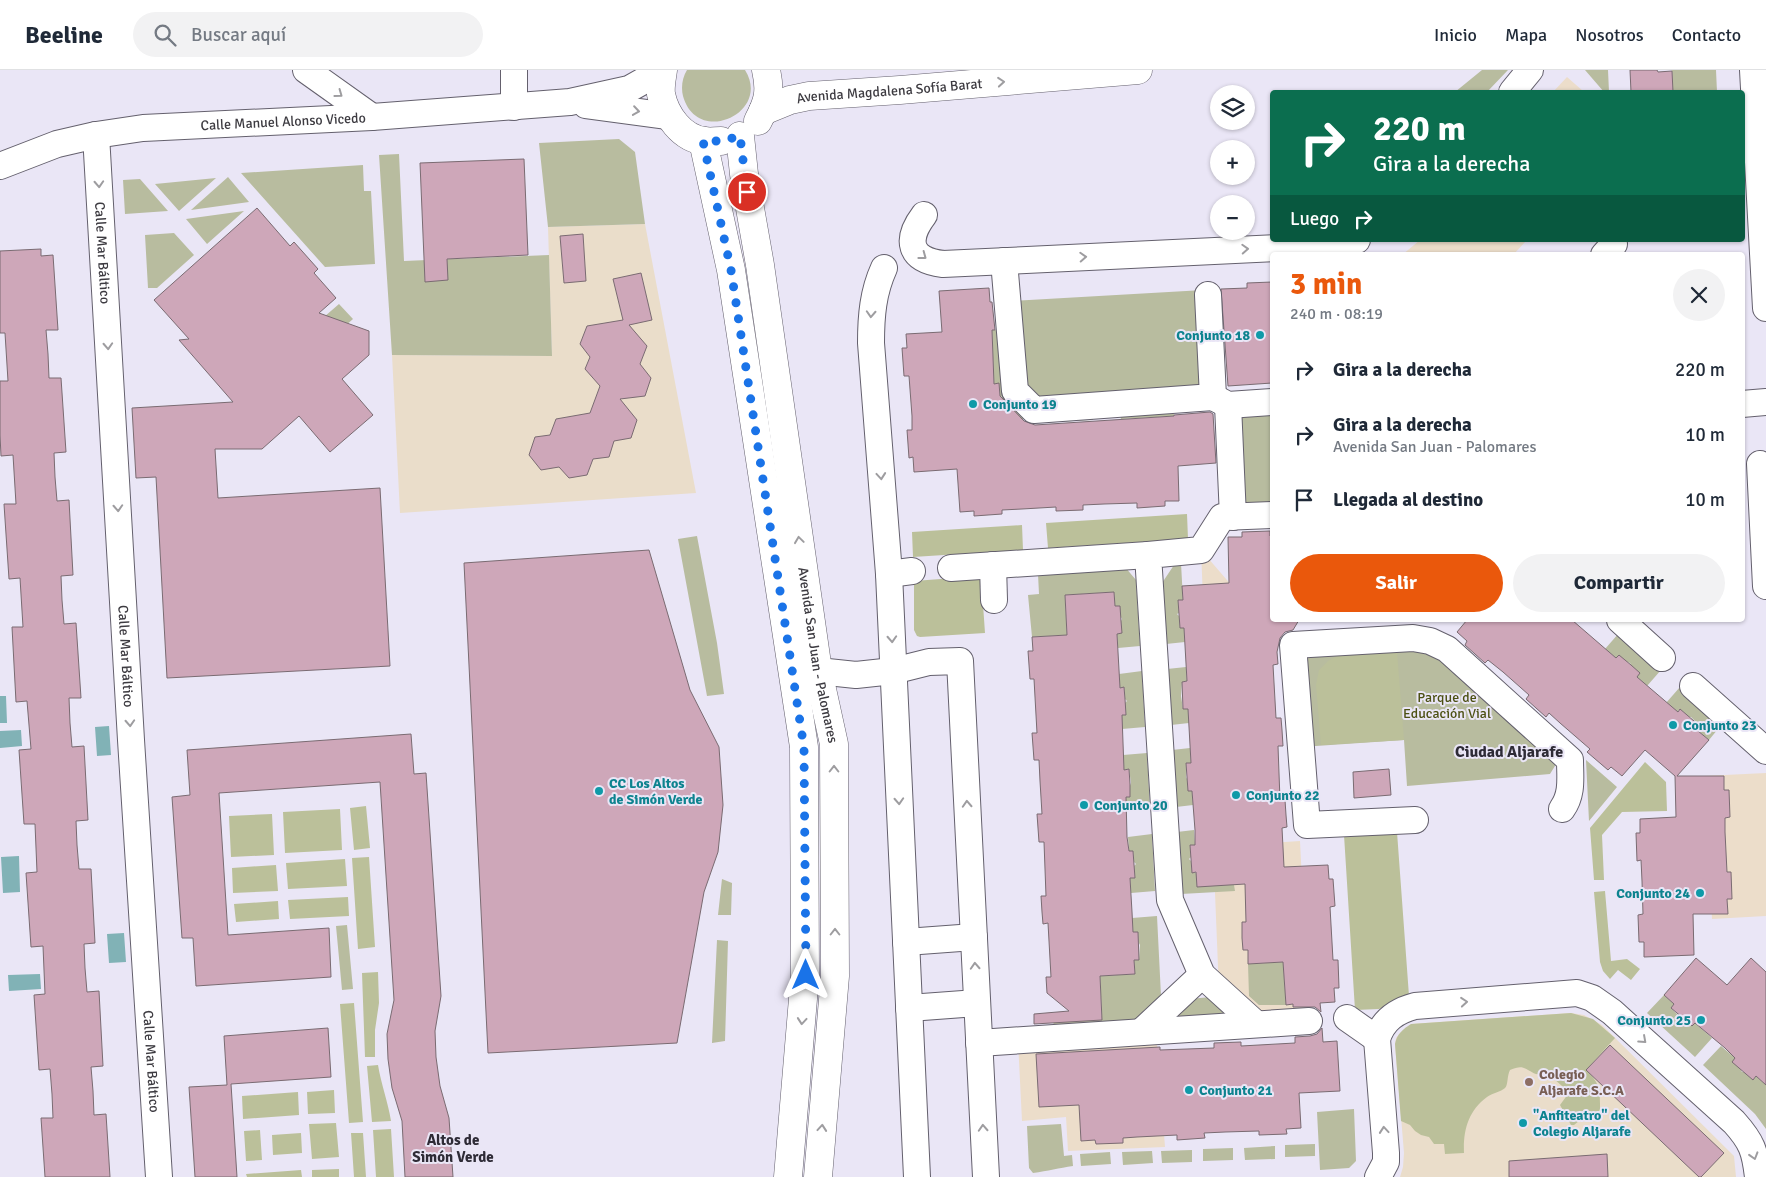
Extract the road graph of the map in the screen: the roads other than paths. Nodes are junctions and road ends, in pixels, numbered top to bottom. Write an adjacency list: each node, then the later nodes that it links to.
1 (306, 70): 13 (street, one-way to 13)
2 (514, 70): 10 (street)
3 (663, 70): 9 (street, Calle Manuel Alonso Vicedo); 12 (street)
4 (766, 70): 11 (street)
5 (1138, 70): 11 (street, Avenida Magdalena Sofía Barat, one-way to 5)
6 (1530, 70): 8 (street)
7 (1753, 70): 18 (street)
8 (1514, 90)
9 (570, 102): 10 (street, Calle Manuel Alonso Vicedo); 12 (street, Calle Manuel Alonso Vicedo, one-way to 12)
10 (514, 107): 13 (street, Calle Manuel Alonso Vicedo)
11 (763, 111): 15 (street)
12 (668, 116): 16 (street)
13 (372, 117): 14 (street, Calle Manuel Alonso Vicedo)
14 (96, 135): 17 (street, Calle Manuel Alonso Vicedo); 57 (street, Calle Mar Báltico, one-way to 57)
15 (740, 136): 16 (street); 40 (street, Avenida San Juan - Palomares, one-way to 15)
16 (703, 141): 58 (street, Avenida San Juan - Palomares, one-way to 58)
17 (0, 166)
18 (1751, 197): 25 (street)
19 (924, 215): 22 (street, one-way to 22)
20 (1349, 242): 21 (street)
21 (1319, 250): 22 (street, one-way to 21)
22 (1004, 260): 26 (street)
23 (884, 268): 41 (street, one-way to 41)
24 (1208, 295): 26 (street)
25 (1766, 308)
26 (1221, 401): 27 (street); 32 (street)
27 (1270, 402)
28 (1766, 402): 29 (street)
29 (1745, 404)
30 (1756, 463): 36 (street)
31 (1270, 515): 32 (street)
32 (1233, 517): 33 (street)
33 (1148, 555): 34 (street); 48 (street)
34 (993, 565): 35 (street); 37 (street)
35 (951, 568)
36 (1766, 586)
37 (994, 600)
38 (1622, 622): 39 (street)
39 (1662, 658)
40 (818, 671): 41 (street); 59 (street, Avenida San Juan - Palomares, one-way to 40)
41 (894, 671): 46 (street, one-way to 41); 47 (street, one-way to 47)
42 (1693, 686): 43 (street)
43 (1766, 751)
44 (1562, 809): 45 (street)
45 (1415, 820)
46 (974, 937): 47 (street); 49 (street, one-way to 46)
47 (906, 942): 50 (street)
48 (1202, 975): 53 (street); 54 (street)
49 (977, 1003): 50 (street); 56 (street)
50 (909, 1008): 60 (street)
51 (1346, 1018): 55 (street)
52 (1309, 1021): 53 (street)
53 (1256, 1024): 54 (street)
54 (1141, 1032): 56 (street)
55 (1377, 1039): 62 (street, one-way to 55); 63 (street, one-way to 63)
56 (979, 1043): 61 (street, one-way to 56)
57 (160, 1177)
58 (788, 1177)
59 (818, 1177)
60 (917, 1177)
61 (986, 1177)
62 (1378, 1177)
63 (1758, 1177)

